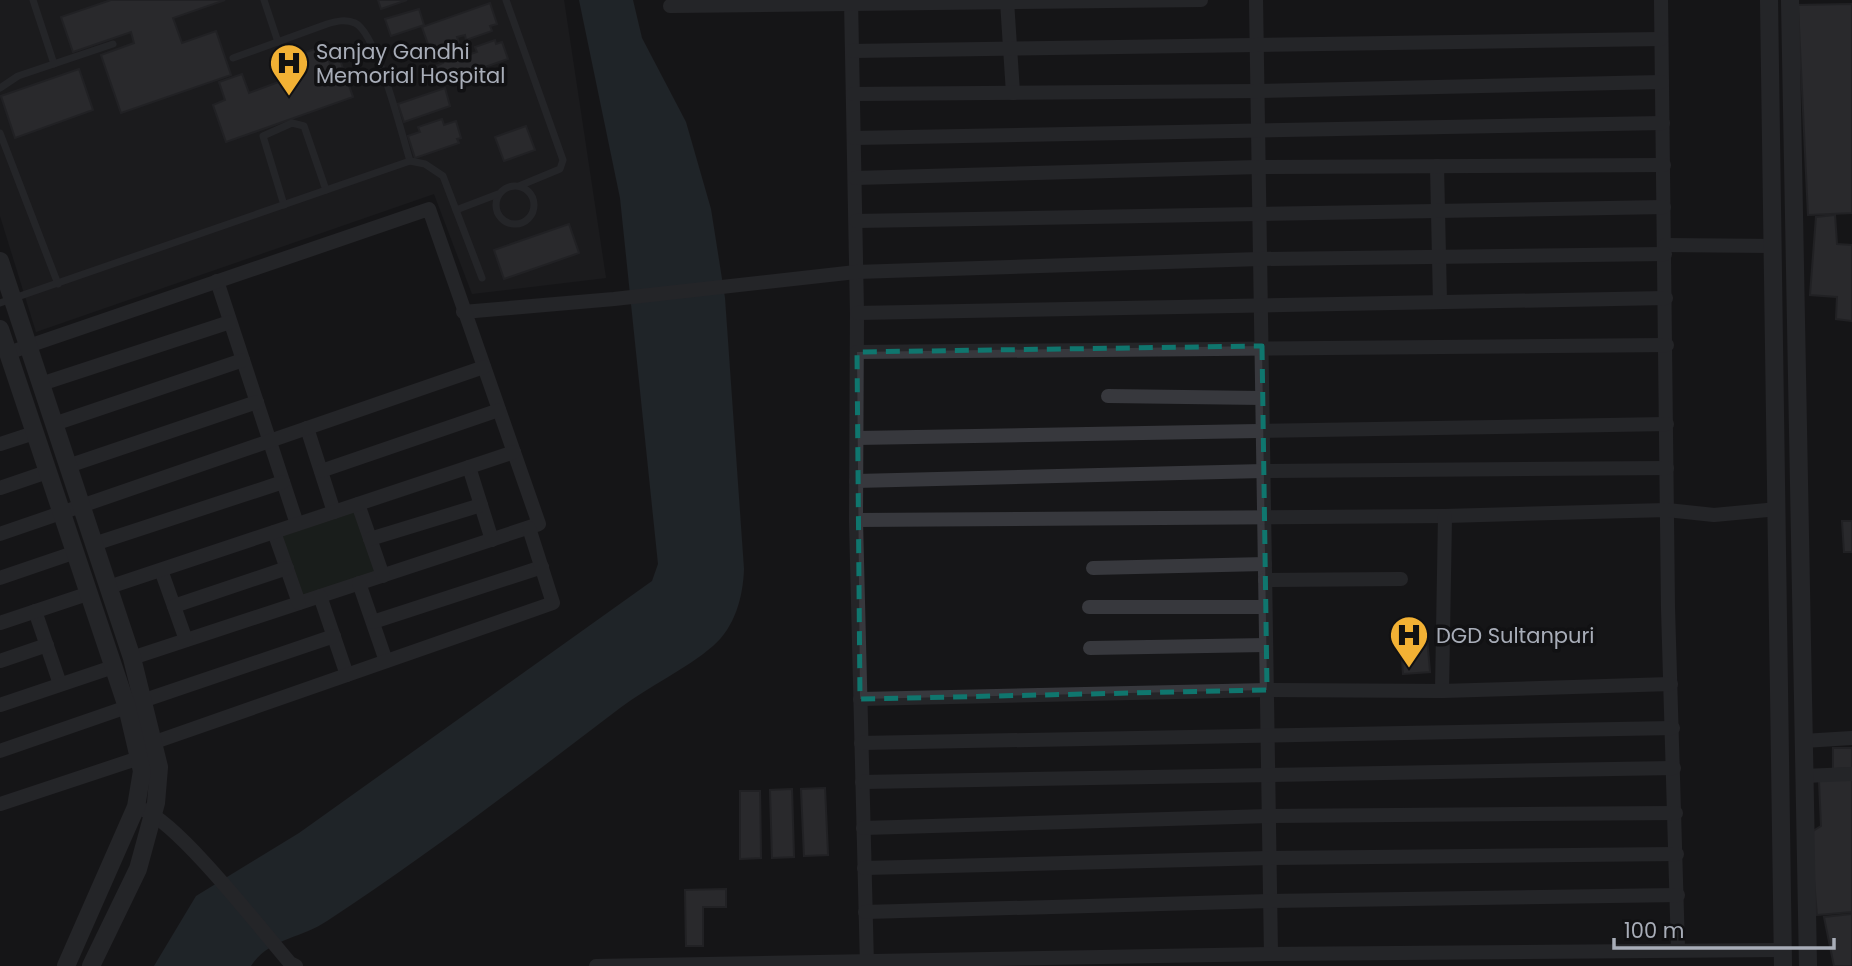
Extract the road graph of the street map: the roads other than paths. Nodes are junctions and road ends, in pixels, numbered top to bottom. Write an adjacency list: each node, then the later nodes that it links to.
1 (33, 0): 20 (lane)
2 (264, 0): 14 (lane)
3 (506, 0): 36 (lane)
4 (1201, 0): 10 (street)
5 (1256, 0): 16 (street)
6 (1661, 0): 13 (street)
7 (1769, 0): 45 (street)
8 (1790, 0): 152 (street)
9 (851, 1): 10 (street); 11 (street); 18 (street)
10 (1007, 1): 17 (street)
11 (797, 2): 12 (street)
12 (670, 6)
13 (1661, 38): 16 (street); 21 (street)
14 (278, 42): 19 (lane); 31 (lane)
15 (113, 44): 20 (lane)
16 (1257, 47): 17 (street); 23 (street)
17 (1010, 50): 18 (street); 24 (street)
18 (852, 51): 25 (street)
19 (233, 58)
20 (54, 64): 22 (lane)
21 (1662, 82): 23 (street); 26 (street)
22 (0, 88)
23 (1258, 91): 24 (street); 27 (street)
24 (1013, 93): 25 (street)
25 (853, 94): 29 (street)
26 (1663, 124): 27 (street); 32 (street)
27 (1258, 130): 29 (street); 34 (street)
28 (0, 133): 30 (lane)
29 (854, 138): 35 (street)
30 (2, 142): 53 (lane)
31 (410, 161): 37 (lane); 41 (lane)
32 (1664, 165): 33 (street); 40 (street)
33 (1437, 166): 34 (street); 42 (street)
34 (1259, 167): 35 (street); 43 (street)
35 (855, 177): 44 (street)
36 (519, 186): 38 (lane); 38 (lane)
37 (326, 190): 39 (lane); 39 (lane)
38 (498, 194): 41 (lane)
39 (284, 205): 53 (lane)
40 (1664, 206): 42 (street); 46 (street)
41 (456, 210): 51 (lane)
42 (1438, 210): 43 (street); 47 (street)
43 (1259, 213): 44 (street); 48 (street)
44 (856, 221): 50 (street)
45 (1773, 246): 46 (street); 96 (street)
46 (1665, 250): 47 (street); 54 (street)
47 (1438, 257): 48 (street); 56 (street)
48 (1260, 258): 50 (street); 57 (street)
49 (0, 261): 55 (street)
50 (856, 272): 58 (street); 59 (street)
51 (482, 278)
52 (217, 281): 58 (street); 60 (street); 63 (street)
53 (58, 284): 55 (lane)
54 (1666, 298): 56 (street); 62 (street)
55 (6, 301): 63 (street)
56 (1440, 302): 57 (street)
57 (1261, 305): 59 (street); 64 (street)
58 (463, 312): 68 (street)
59 (857, 313): 65 (street)
60 (230, 322): 67 (street); 70 (street)
61 (0, 329): 66 (street)
62 (1667, 345): 64 (street); 76 (street)
63 (29, 346): 66 (street); 70 (street)
64 (1262, 346): 65 (street); 72 (street)
65 (857, 352): 80 (street)
66 (8, 353): 69 (street)
67 (243, 360): 73 (street); 75 (street)
68 (484, 367): 74 (street); 77 (street)
69 (16, 376): 70 (street); 79 (street)
70 (38, 377): 75 (street)
71 (1108, 396): 72 (street)
72 (1262, 398): 78 (street)
73 (257, 402): 81 (street); 84 (street)
74 (499, 410): 83 (street); 87 (street)
75 (54, 424): 84 (street)
76 (1667, 424): 78 (street); 86 (street)
77 (306, 428): 81 (street); 87 (street)
78 (1263, 430): 80 (street); 88 (street)
79 (34, 433): 82 (street); 89 (street)
80 (857, 439): 90 (street)
81 (270, 441): 91 (street); 94 (street)
82 (0, 444)
83 (514, 452): 85 (street); 104 (street)
84 (68, 466): 94 (street)
85 (469, 467): 93 (street); 95 (street)
86 (1667, 468): 88 (street); 97 (street)
87 (321, 471): 98 (street)
88 (1264, 471): 90 (street); 101 (street)
89 (47, 472): 92 (street); 99 (street)
90 (856, 481): 102 (street)
91 (283, 482): 103 (street); 109 (street)
92 (0, 488)
93 (358, 504): 98 (street); 107 (street)
94 (81, 505): 99 (street); 109 (street)
95 (481, 505): 107 (street); 108 (street)
96 (1778, 509): 97 (street); 176 (street)
97 (1667, 510): 100 (street); 142 (street)
98 (334, 512): 103 (street)
99 (60, 513): 106 (street); 110 (street)
100 (1445, 516): 101 (street); 144 (street)
101 (1264, 517): 102 (street); 111 (street)
102 (856, 520): 145 (street)
103 (297, 524): 105 (street)
104 (529, 528): 108 (street); 112 (street)
105 (274, 532): 113 (street); 115 (street)
106 (0, 534)
107 (370, 539): 116 (street)
108 (492, 540): 116 (street)
109 (94, 544): 121 (street)
110 (73, 553): 117 (street); 122 (street)
111 (1265, 564): 114 (street); 119 (street)
112 (542, 567): 129 (street); 137 (street)
113 (287, 568): 124 (street); 125 (street)
114 (1093, 568)
115 (161, 570): 121 (street); 125 (street)
116 (383, 576): 120 (street)
117 (0, 578)
118 (1401, 579): 119 (street)
119 (1265, 580): 127 (street)
120 (359, 583): 123 (street); 129 (street)
121 (109, 587): 136 (street)
122 (87, 593): 128 (street); 139 (street)
123 (320, 596): 124 (street); 131 (street)
124 (299, 603): 132 (street)
125 (174, 606): 132 (street)
126 (1089, 607): 127 (street)
127 (1265, 607): 134 (street)
128 (35, 611): 130 (street); 133 (street)
129 (373, 622): 137 (street)
130 (0, 623)
131 (334, 636): 140 (street); 146 (street)
132 (186, 640): 136 (street)
133 (47, 645): 138 (street); 141 (street)
134 (1266, 645): 135 (street); 143 (street)
135 (1090, 648)
136 (132, 658): 146 (street)
137 (386, 661): 140 (street)
138 (0, 662)
139 (113, 667): 141 (street); 148 (street)
140 (347, 675): 153 (street)
141 (60, 684): 147 (street)
142 (1671, 684): 144 (street); 149 (street)
143 (1267, 690): 144 (street); 145 (street); 150 (street)
144 (1442, 691)
145 (860, 699): 154 (street)
146 (145, 700): 153 (street)
147 (0, 705)
148 (127, 707): 155 (street); 156 (street)
149 (1673, 729): 150 (street); 157 (street)
150 (1267, 735): 154 (street); 159 (street)
151 (1852, 738): 152 (street)
152 (1803, 741): 160 (street)
153 (155, 742): 165 (street)
154 (861, 743): 161 (street)
155 (0, 751)
156 (139, 758): 162 (street); 163 (street)
157 (1674, 768): 159 (street); 164 (street)
158 (1852, 774): 160 (street)
159 (1268, 775): 161 (street); 166 (street)
160 (1803, 776): 184 (street)
161 (862, 782): 167 (street)
162 (0, 804)
163 (136, 807): 165 (street); 181 (street)
164 (1676, 813): 166 (street); 168 (street)
165 (153, 814): 180 (street); 182 (street)
166 (1269, 816): 167 (street); 169 (street)
167 (863, 828): 170 (street)
168 (1677, 854): 169 (street); 171 (street)
169 (1269, 858): 170 (street); 172 (street)
170 (864, 868): 173 (street)
171 (1678, 895): 172 (street); 174 (street)
172 (1270, 901): 173 (street); 175 (street)
173 (865, 912): 179 (street)
174 (1678, 949): 176 (street); 177 (street)
175 (1271, 954): 177 (street); 179 (street)
176 (1783, 958)
177 (1516, 960)
178 (781, 964): 179 (street); 183 (street)
179 (867, 964)
180 (293, 965)
181 (66, 966)
182 (91, 966)
183 (596, 966)
184 (1808, 966)

